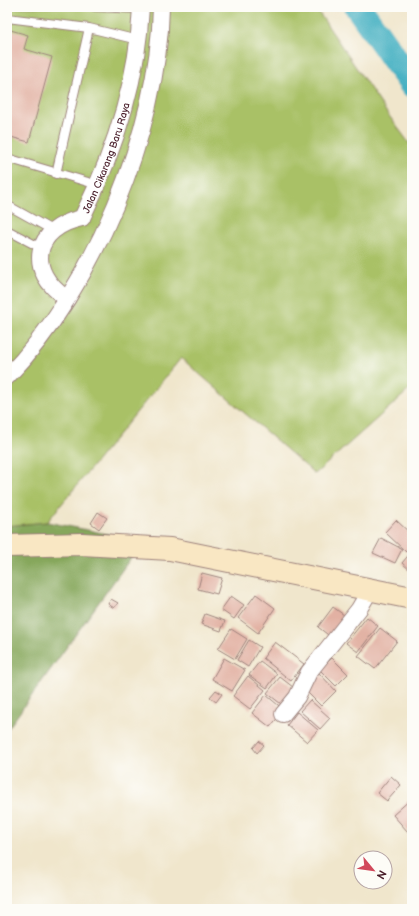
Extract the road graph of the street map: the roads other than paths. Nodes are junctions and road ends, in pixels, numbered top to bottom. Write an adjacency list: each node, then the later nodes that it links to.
1 (95, 7): 3 (lane)
2 (161, 7): 15 (street)
3 (117, 8): 4 (lane)
4 (141, 8): 7 (street, Jalan Cikarang Baru Raya)
5 (7, 18): 6 (lane)
6 (89, 28): 7 (lane); 9 (lane)
7 (138, 40): 10 (street, Jalan Cikarang Baru Raya)
8 (7, 158): 9 (lane)
9 (56, 174): 10 (lane)
10 (98, 185): 12 (street, Jalan Cikarang Baru Raya)
11 (7, 205): 14 (lane)
12 (82, 218): 14 (street, Jalan Cikarang Baru Raya); 15 (street)
13 (7, 230): 16 (lane)
14 (52, 230): 16 (street)
15 (104, 231): 17 (street)
16 (41, 248): 17 (street)
17 (66, 298): 18 (street)
18 (7, 377)
19 (7, 546): 20 (street)
20 (370, 590): 21 (street); 22 (street)
21 (412, 598)
22 (283, 714)

